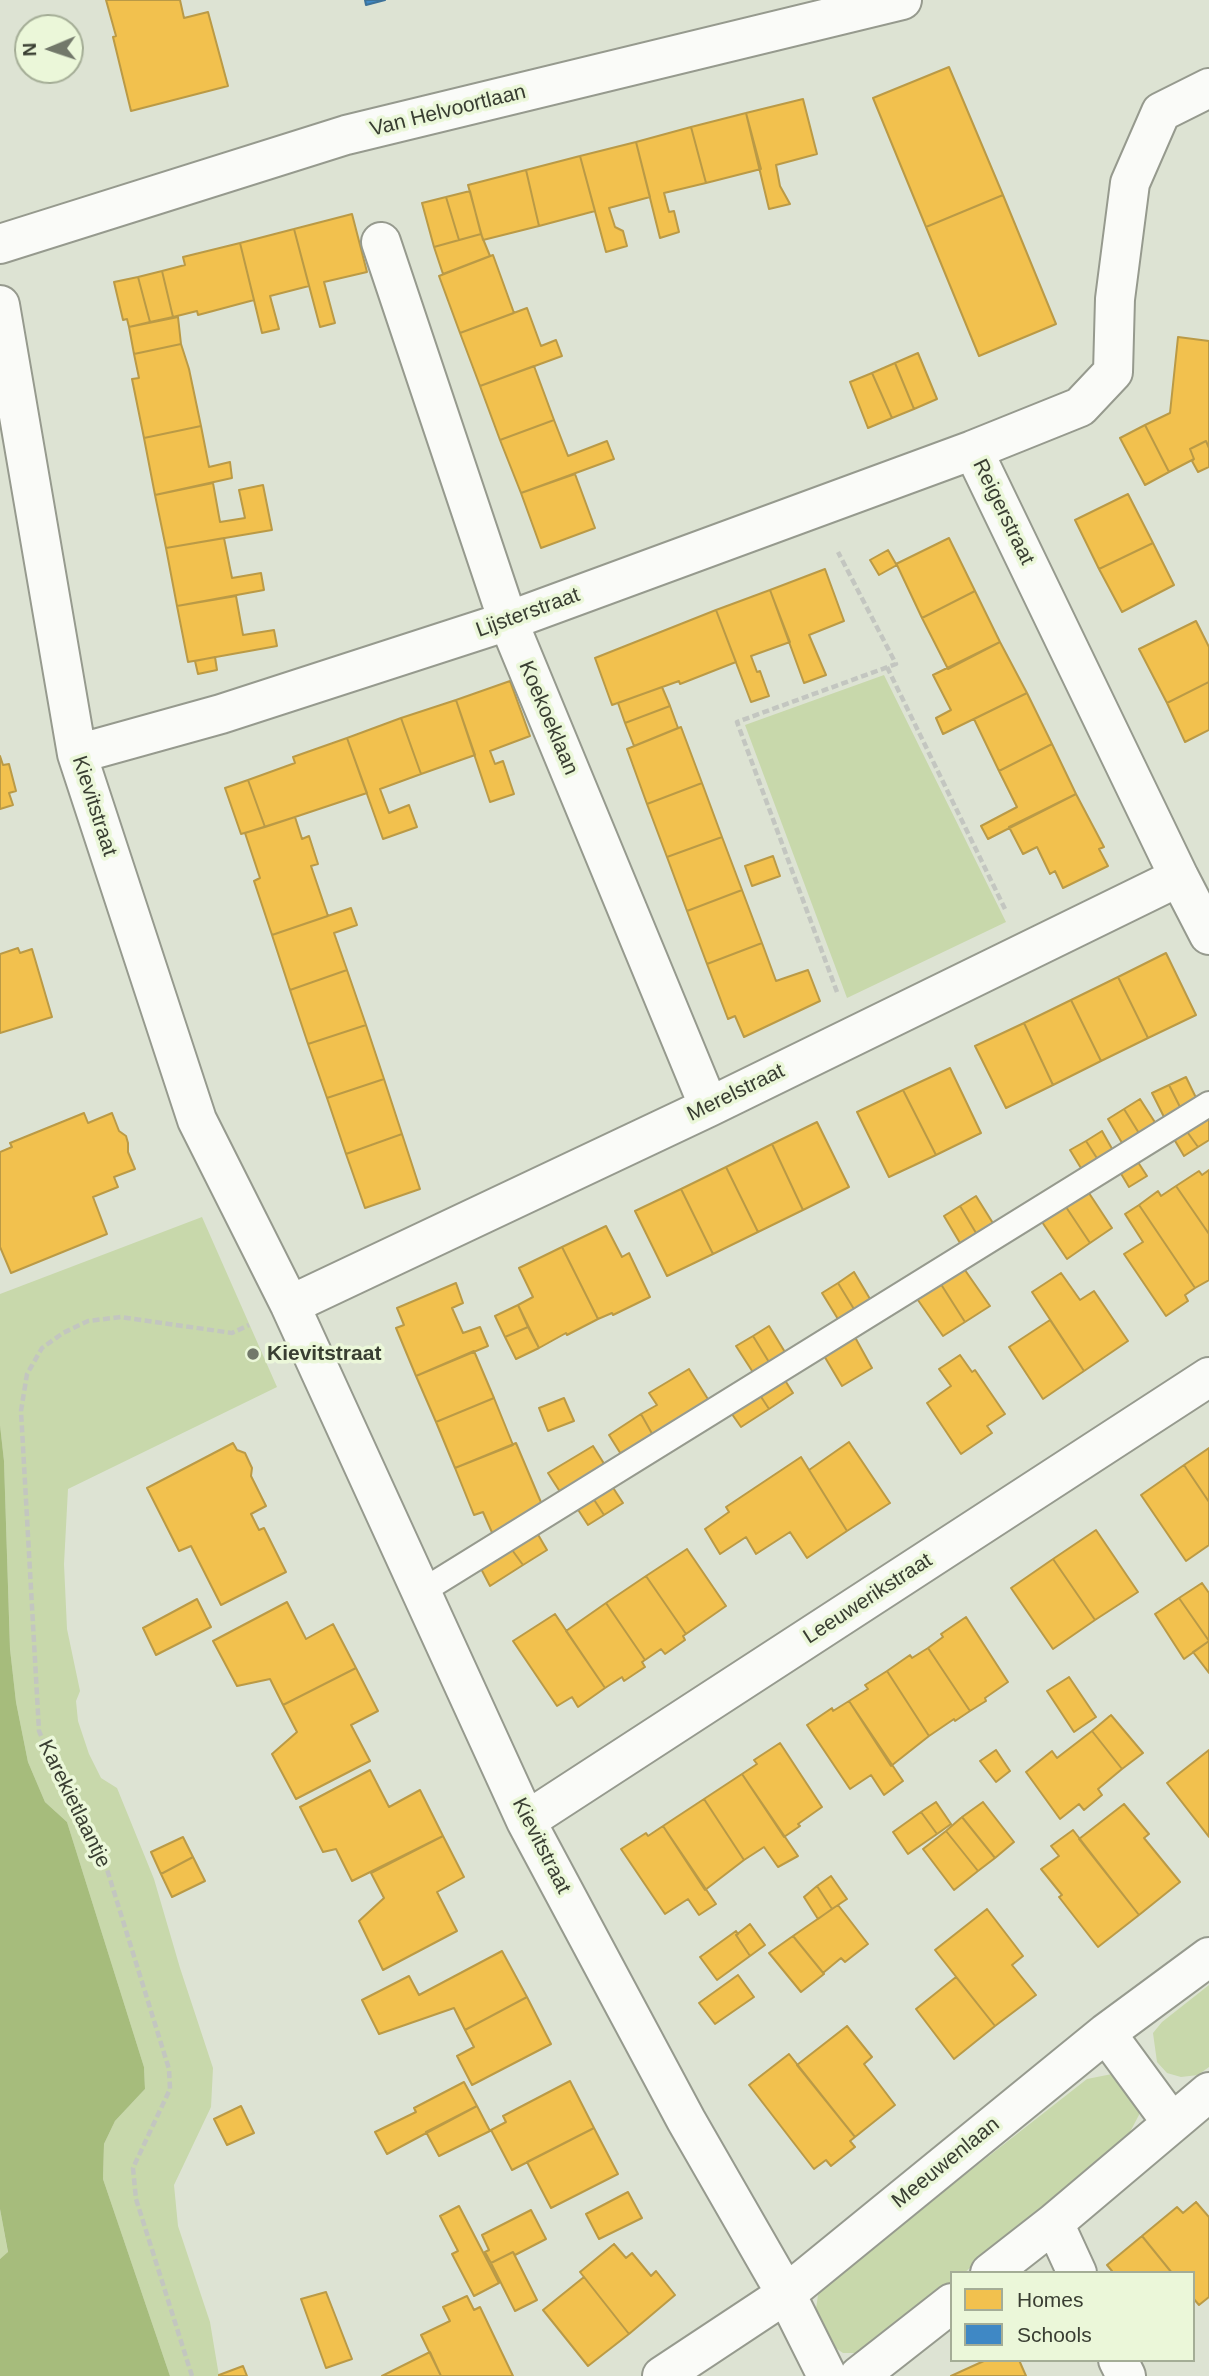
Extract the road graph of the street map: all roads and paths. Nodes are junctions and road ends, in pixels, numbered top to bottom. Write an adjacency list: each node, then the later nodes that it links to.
1 (902, 0): 4 (street, Van Helvoortlaan)
2 (1209, 88): 6 (street, Reigerstraat)
3 (381, 242): 8 (street, Koekoeklaan)
4 (0, 244)
5 (0, 305): 10 (street, Kievitstraat)
6 (973, 450): 7 (street, Lijsterstraat); 11 (street, Reigerstraat)
7 (815, 508): 8 (street, Lijsterstraat); 9 (path)
8 (508, 621): 10 (street, Lijsterstraat); 16 (street, Koekoeklaan)
9 (887, 667): 13 (path); 14 (path)
10 (77, 754): 17 (street, Kievitstraat)
11 (1179, 877): 12 (street, Reigerstraat); 13 (street, Merelstraat)
12 (1209, 935)
13 (1026, 952): 14 (street, Merelstraat)
14 (853, 1036): 16 (street, Merelstraat)
15 (1209, 1104): 19 (lane)
16 (709, 1107): 17 (street, Merelstraat)
17 (290, 1305): 19 (street, Kievitstraat); 30 (path, Karekietlaantje)
18 (1209, 1377): 20 (street, Leeuwerikstraat)
19 (421, 1592): 20 (street, Kievitstraat)
20 (526, 1821): 28 (street, Kievitstraat)
21 (1209, 1956): 22 (street, Meeuwenlaan)
22 (1106, 2033): 24 (street); 28 (street, Meeuwenlaan)
23 (1209, 2092): 24 (street)
24 (1172, 2123): 25 (street)
25 (1054, 2223): 26 (street); 27 (street)
26 (993, 2271)
27 (1076, 2271)
28 (786, 2294): 31 (street, Meeuwenlaan); 32 (street)
29 (950, 2305): 33 (street)
30 (192, 2376)
31 (662, 2376)
32 (827, 2376)
33 (859, 2376)

